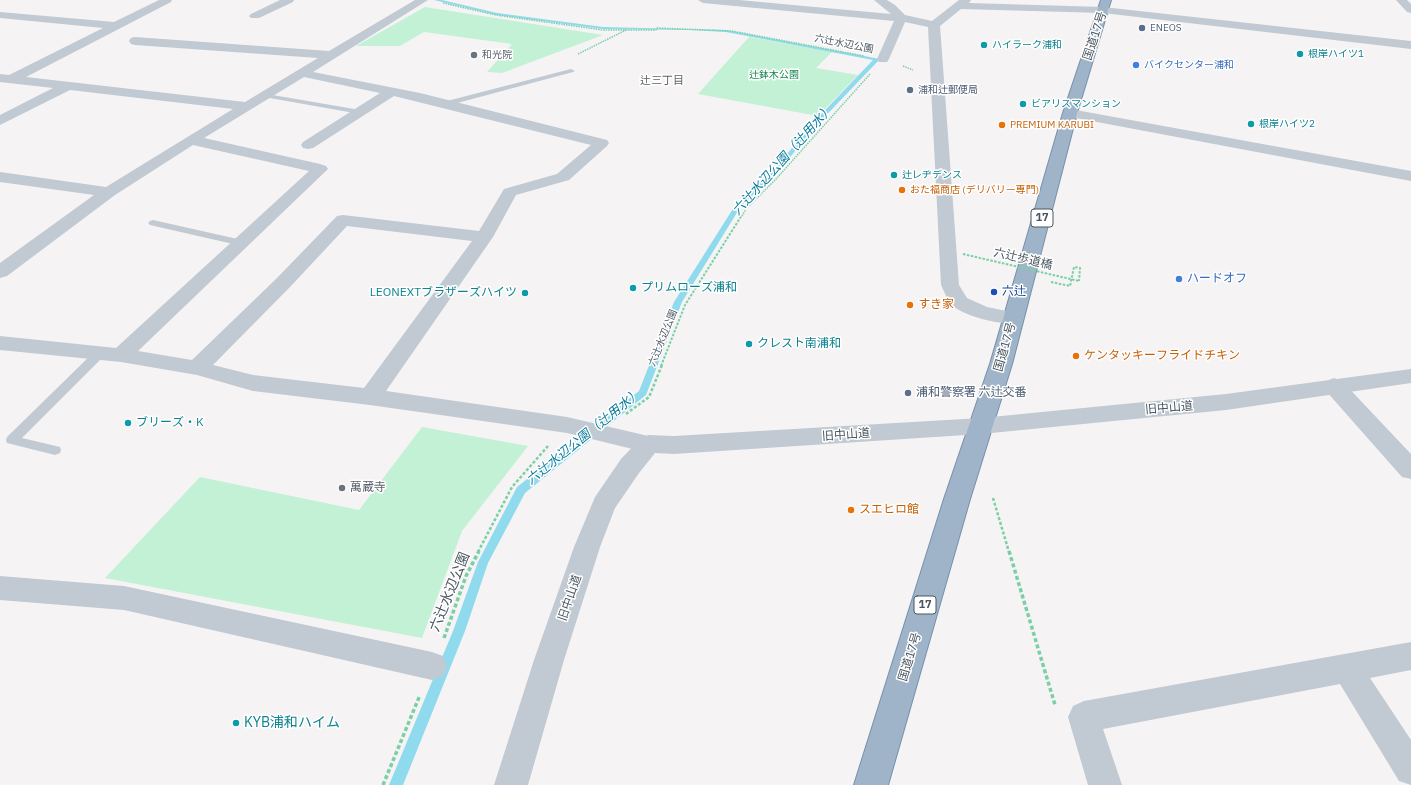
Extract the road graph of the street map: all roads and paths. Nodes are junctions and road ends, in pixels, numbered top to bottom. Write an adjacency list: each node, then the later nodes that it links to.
1 (167, 0): 13 (street)
2 (289, 0): 11 (street)
3 (703, 0): 12 (street)
4 (879, 0): 12 (street)
5 (1401, 0): 9 (street)
6 (422, 1): 17 (street); 18 (path, 六辻水辺公園)
7 (962, 3): 8 (street); 14 (street)
8 (1105, 5): 16 (street); 29 (highway, 国道17号 / 17)
9 (1411, 10)
10 (0, 15): 13 (street)
11 (256, 16)
12 (901, 18): 14 (street); 18 (street)
13 (117, 26): 21 (street)
14 (934, 26): 22 (street)
15 (135, 41): 17 (street)
16 (1411, 45)
17 (329, 55): 20 (street)
18 (883, 59): 22 (path); 52 (path, 六辻水辺公園)
19 (571, 71): 26 (lane)
20 (301, 73): 24 (street); 25 (street)
21 (4, 81): 23 (street)
22 (938, 84): 42 (street)
23 (67, 86): 27 (street); 30 (street)
24 (392, 91): 26 (street); 28 (street)
25 (264, 95): 27 (street); 28 (lane)
26 (446, 104): 37 (street)
27 (246, 106): 31 (street)
28 (360, 112): 32 (street)
29 (1070, 113): 33 (street); 42 (highway, 国道17号 / 17)
30 (0, 121)
31 (191, 140): 35 (street); 38 (street)
32 (308, 145)
33 (1411, 176)
34 (0, 177): 35 (street)
35 (109, 192): 40 (street)
36 (153, 223): 38 (lane)
37 (484, 237): 46 (street); 49 (street)
38 (242, 243): 45 (street)
39 (963, 254): 41 (path, 六辻歩道橋, bridge)
40 (0, 272)
41 (1051, 282)
42 (1014, 318): 51 (highway, 国道17号 / 17)
43 (0, 343): 44 (street)
44 (100, 353): 45 (street); 54 (lane)
45 (121, 355): 46 (street)
46 (197, 368): 49 (street)
47 (1411, 376): 48 (street, 旧中山道)
48 (1334, 386): 51 (street, 旧中山道); 55 (street)
49 (370, 397): 50 (street)
50 (567, 425): 52 (street); 59 (path, 六辻水辺公園)
51 (981, 426): 53 (street, 旧中山道); 65 (highway, 国道17号 / 17)
52 (601, 432): 53 (street)
53 (649, 444): 64 (street, 旧中山道)
54 (55, 450)
55 (1411, 470)
56 (993, 498): 61 (path)
57 (0, 588): 59 (street)
58 (1411, 656): 60 (street)
59 (432, 666): 63 (path, 六辻水辺公園)
60 (1346, 667): 62 (street); 66 (street)
61 (1057, 712)
62 (1411, 768)
63 (383, 785)
64 (511, 785)
65 (871, 785)
66 (1105, 785)

